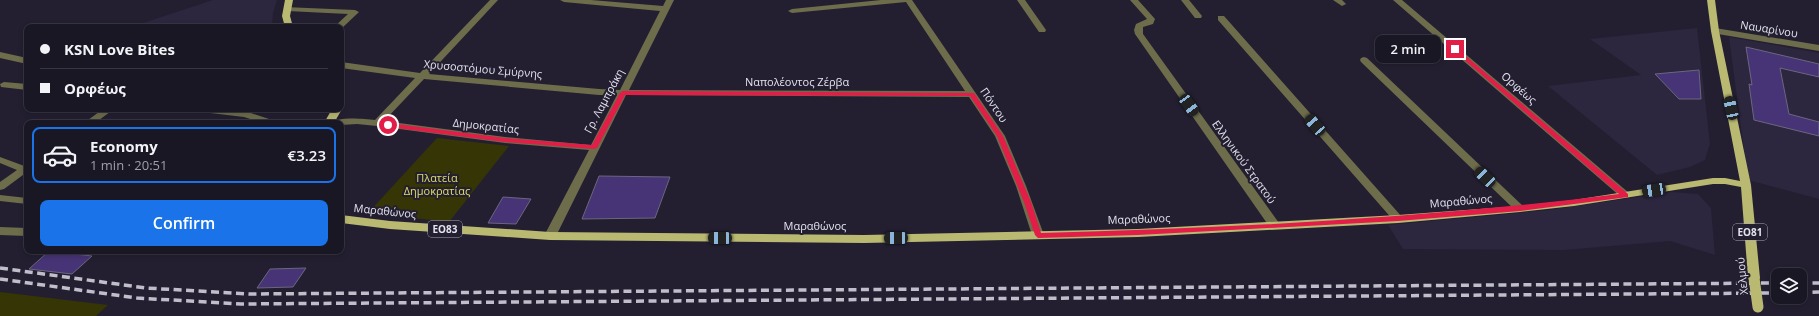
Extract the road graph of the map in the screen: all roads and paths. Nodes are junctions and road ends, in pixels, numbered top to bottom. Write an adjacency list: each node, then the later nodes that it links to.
1 (289, 0): 11 (main road)
2 (494, 0): 25 (street)
3 (564, 0): 12 (street)
4 (670, 0): 12 (street, Γρ. Λαμπράκη)
5 (907, 0): 13 (street); 29 (street, Πόντου)
6 (1021, 0): 18 (street)
7 (1134, 0): 48 (street, Ελληνικού Στρατού)
8 (1185, 0): 14 (street)
9 (1397, 0): 42 (street, Ορφέως)
10 (1711, 0): 19 (main road)
11 (287, 9): 16 (main road); 17 (street)
12 (666, 9): 28 (street, Γρ. Λαμπράκη)
13 (792, 11)
14 (1198, 16)
15 (1221, 18): 47 (street)
16 (289, 24)
17 (341, 24)
18 (1042, 30)
19 (1715, 31): 20 (street, Ναυαρίνου); 40 (main road)
20 (1819, 48)
21 (0, 55): 22 (street)
22 (24, 60)
23 (1364, 60): 45 (street)
24 (344, 65): 25 (street, Χρυσοστόμου Σμύρνης)
25 (423, 76): 28 (street, Χρυσοστόμου Σμύρνης); 35 (street)
26 (4, 85): 27 (street)
27 (24, 87)
28 (623, 93): 29 (street, Ναπολέοντος Ζέρβα); 36 (street, Γρ. Λαμπράκη)
29 (972, 94): 51 (street, Πόντου)
30 (105, 112): 32 (street)
31 (228, 112): 33 (street)
32 (93, 120)
33 (263, 120)
34 (344, 123): 35 (street, Δημοκρατίας)
35 (377, 123): 36 (street, Δημοκρατίας)
36 (594, 148): 52 (street, Γρ. Λαμπράκη)
37 (0, 160): 38 (street)
38 (24, 167)
39 (24, 169): 41 (street)
40 (1746, 185): 42 (main road, Μαραθώνος / ΕΟ83); 53 (main road, Χελμού / ΕΟ81, bridge)
41 (0, 187)
42 (1625, 195): 45 (main road, Μαραθώνος / ΕΟ83)
43 (0, 198): 44 (street)
44 (24, 201)
45 (1520, 209): 47 (main road, Μαραθώνος / ΕΟ83)
46 (344, 219): 52 (main road, Μαραθώνος / ΕΟ83)
47 (1398, 219): 48 (main road, Μαραθώνος / ΕΟ83)
48 (1275, 226): 51 (main road, Μαραθώνος / ΕΟ83)
49 (0, 231): 50 (street)
50 (24, 232)
51 (1038, 235): 52 (main road, Μαραθώνος / ΕΟ83)
52 (550, 236)
53 (1759, 312)

